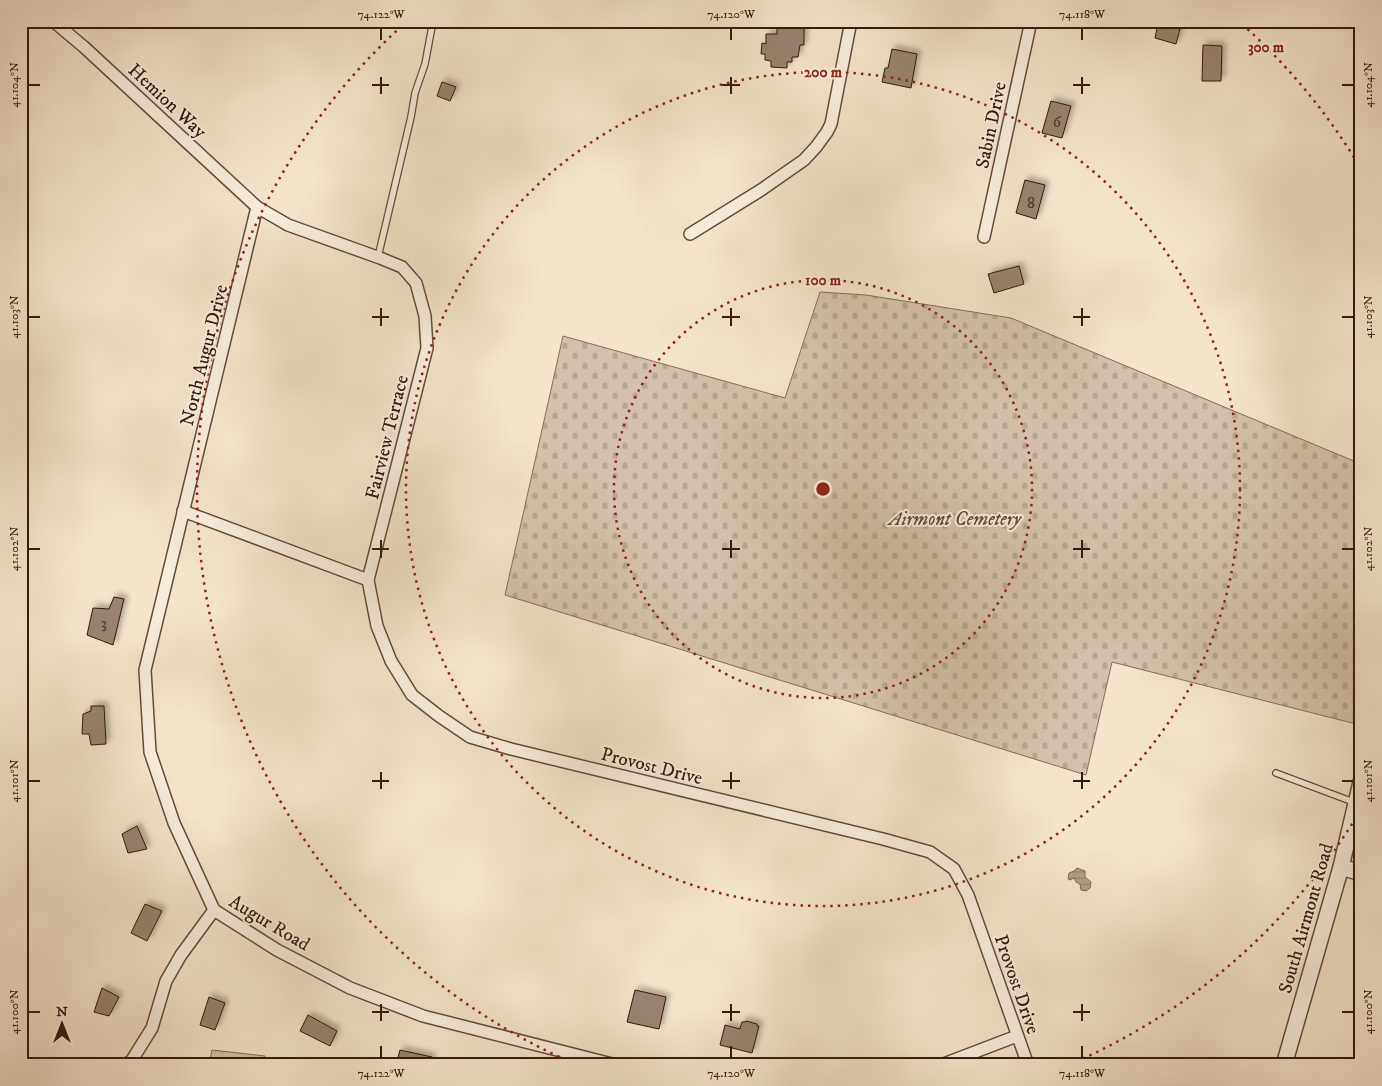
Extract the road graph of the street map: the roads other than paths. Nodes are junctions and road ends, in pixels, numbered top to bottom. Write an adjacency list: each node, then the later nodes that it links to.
1 (53, 21): 5 (street, Hemion Way)
2 (433, 21): 8 (lane)
3 (851, 21): 6 (street)
4 (1031, 21): 7 (street, Sabin Drive)
5 (257, 207): 8 (street, Fairview Terrace); 9 (street, North Augur Drive)
6 (690, 234)
7 (984, 237)
8 (378, 257): 10 (street, Fairview Terrace)
9 (183, 511): 10 (street); 16 (street, Augur Road)
10 (368, 580): 17 (street, Provost Drive)
11 (1276, 773): 13 (lane)
12 (1361, 782): 13 (street, South Airmont Road)
13 (1356, 804): 14 (street, South Airmont Road)
14 (1341, 867): 15 (street); 22 (street, South Airmont Road)
15 (1361, 873)
16 (214, 910): 18 (street); 19 (street, Augur Road)
17 (1017, 1036): 20 (street); 21 (street, Provost Drive)
18 (126, 1065)
19 (616, 1065)
20 (942, 1065)
21 (1028, 1065)
22 (1284, 1065)

